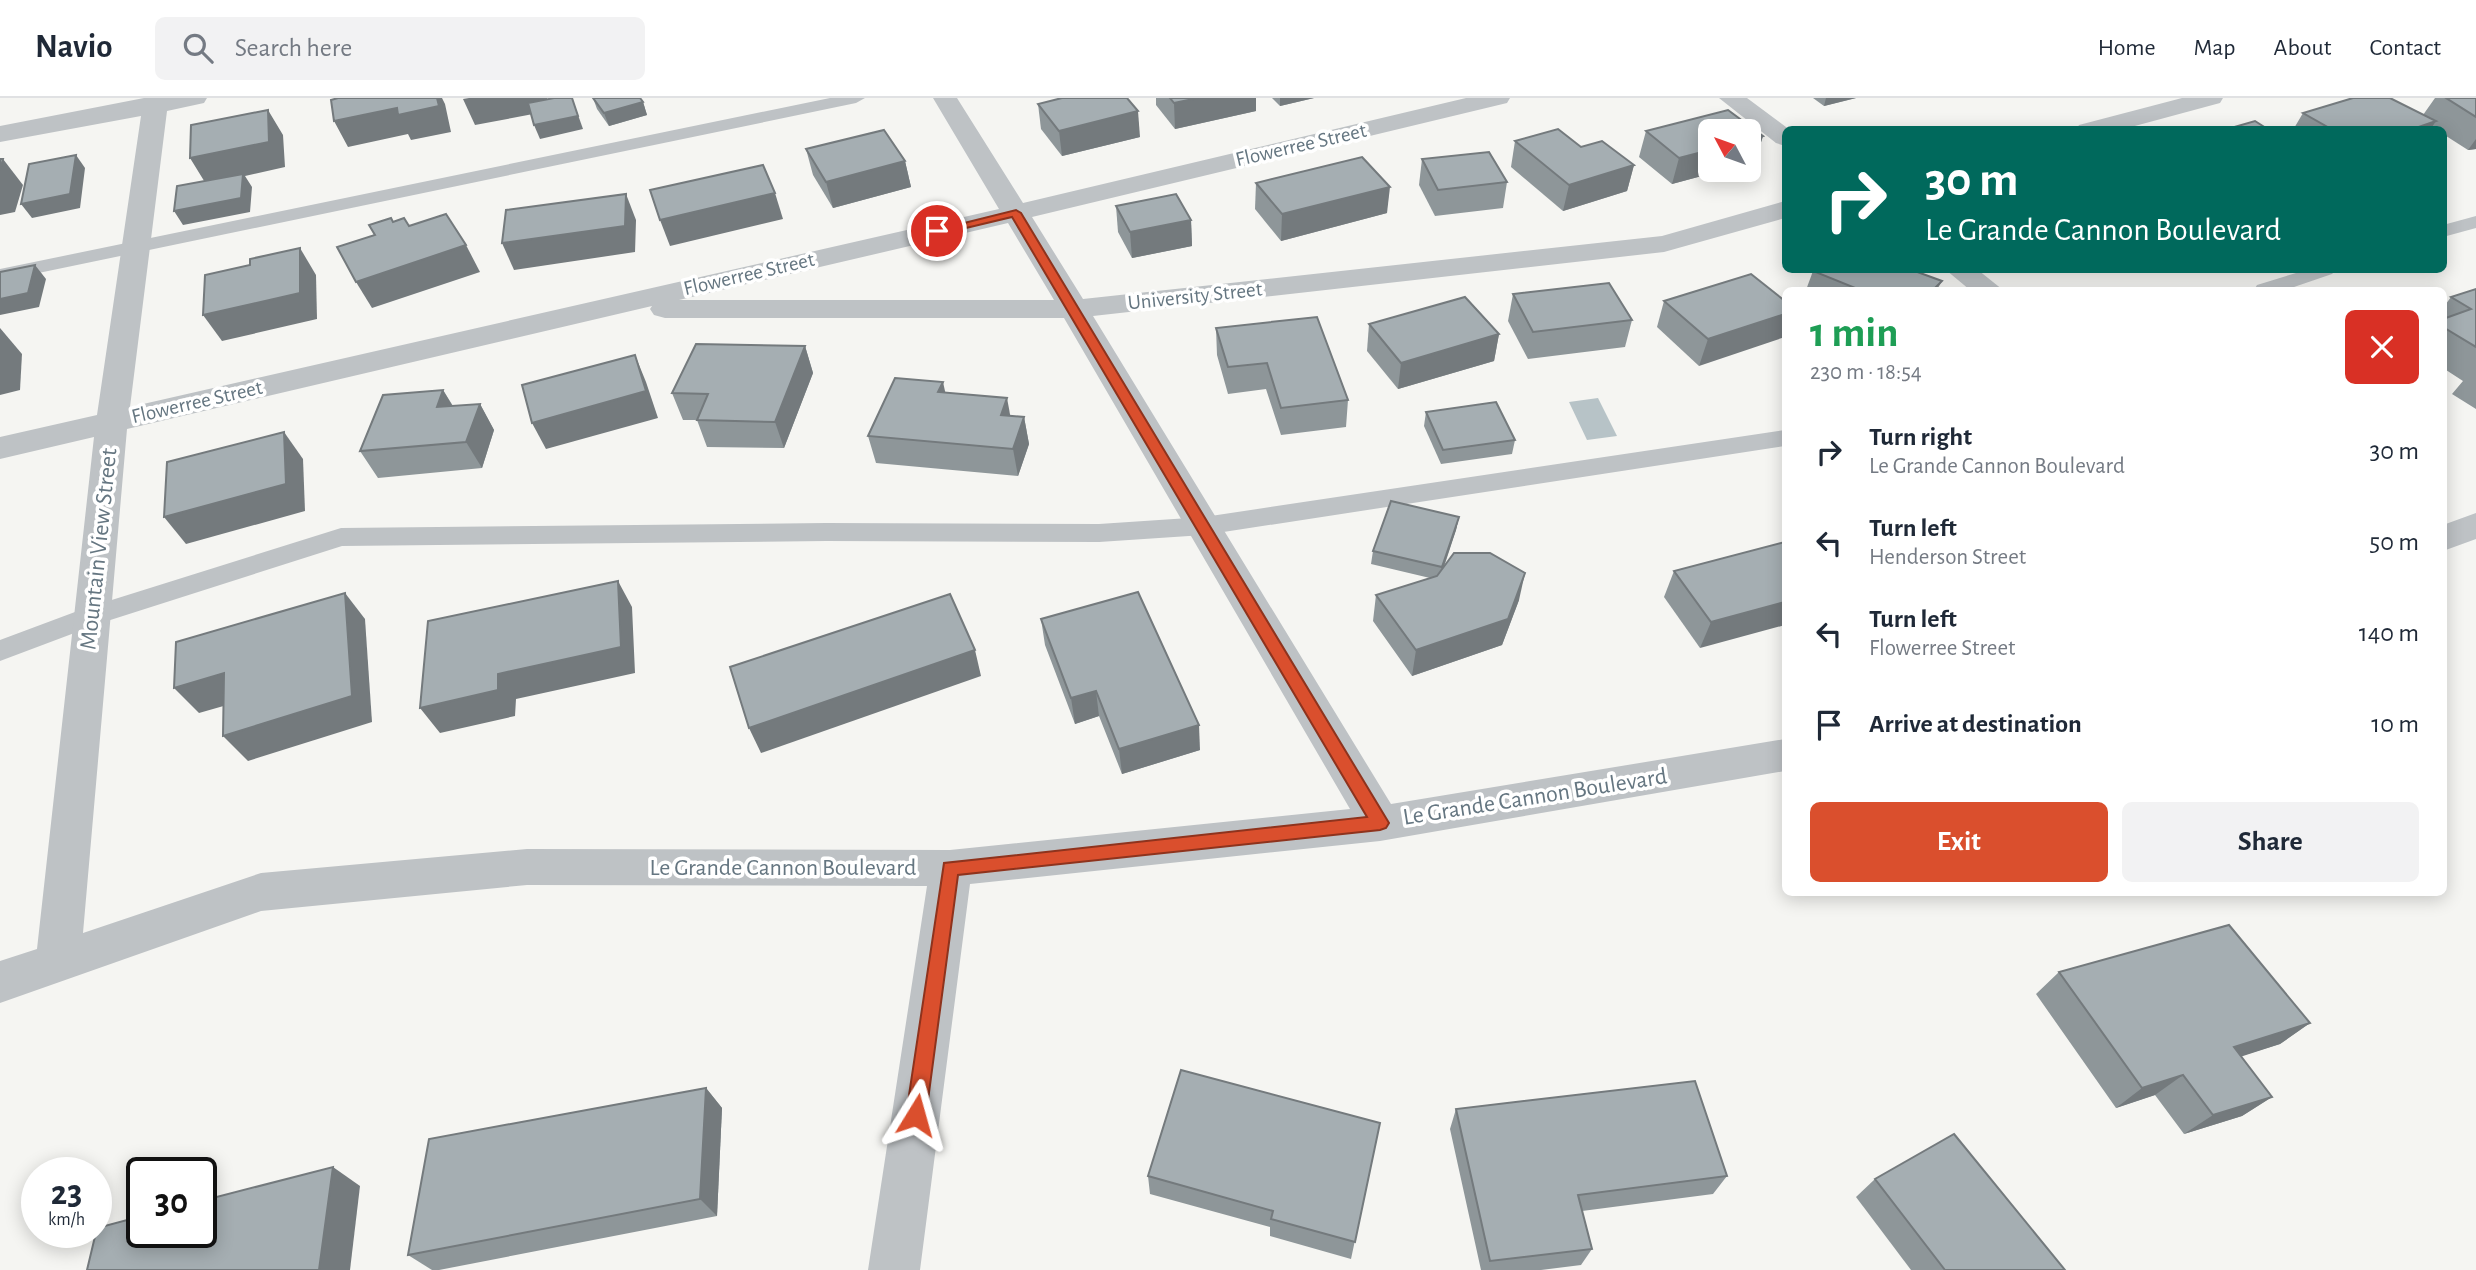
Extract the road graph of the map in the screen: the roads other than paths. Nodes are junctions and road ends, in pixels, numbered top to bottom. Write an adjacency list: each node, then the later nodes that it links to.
1 (195, 98): 7 (street)
2 (856, 98): 15 (lane)
3 (944, 98): 12 (street)
4 (1497, 98): 12 (street, Flowerree Street)
5 (1731, 98): 10 (street)
6 (2211, 98): 8 (street)
7 (155, 102): 9 (street); 15 (street, Mountain View Street)
8 (2103, 126)
9 (0, 134)
10 (1782, 136)
11 (1782, 210): 22 (street, University Street)
12 (1016, 213): 21 (street, Flowerree Street); 22 (street)
13 (2476, 222): 14 (lane)
14 (2447, 230)
15 (135, 247): 18 (lane); 23 (street, Mountain View Street)
16 (1964, 273): 19 (street)
17 (2316, 273): 20 (lane)
18 (0, 275)
19 (1984, 287)
20 (2274, 287)
21 (598, 308): 22 (street, University Street); 23 (street, Flowerree Street)
22 (1074, 309): 27 (street)
23 (112, 421): 25 (street, Flowerree Street); 29 (street, Mountain View Street)
24 (1782, 438): 27 (lane)
25 (0, 448)
26 (2476, 525): 28 (street)
27 (1204, 526): 29 (lane); 32 (street)
28 (2447, 538)
29 (92, 616): 30 (lane); 34 (street, Mountain View Street)
30 (0, 651)
31 (1782, 756): 32 (street, Le Grande Cannon Boulevard)
32 (1380, 823): 33 (street, Le Grande Cannon Boulevard)
33 (950, 868): 34 (street, Le Grande Cannon Boulevard); 36 (street)
34 (58, 960): 35 (street, Le Grande Cannon Boulevard)
35 (0, 982)
36 (894, 1270)

